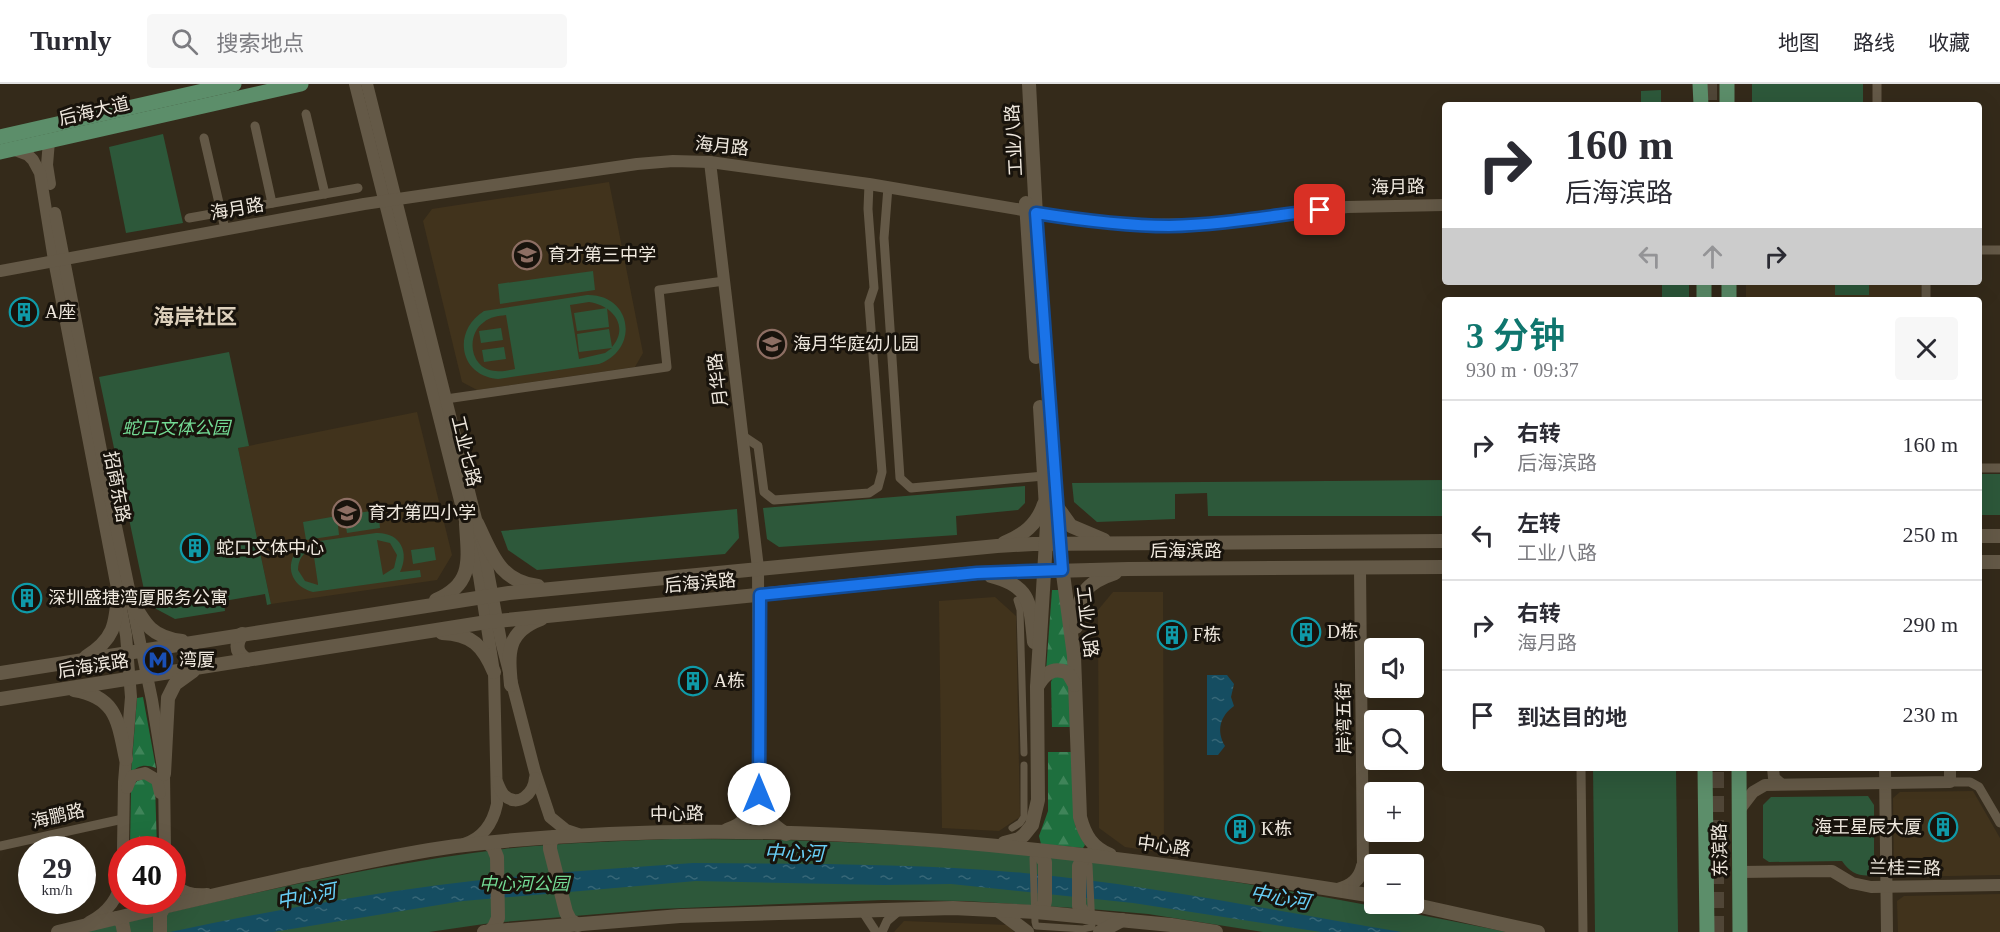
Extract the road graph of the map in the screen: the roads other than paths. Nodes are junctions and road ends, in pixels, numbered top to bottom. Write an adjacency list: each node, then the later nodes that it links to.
1 (234, 84): 15 (main road, 后海大道)
2 (302, 84): 17 (main road, 后海大道)
3 (355, 84): 24 (street, 工业七路)
4 (367, 84): 24 (street, 工业七路)
5 (1021, 84): 28 (main road, 工业八路)
6 (1029, 84): 28 (main road, 工业八路)
7 (1700, 84): 10 (main road)
8 (1727, 84): 11 (main road)
9 (1876, 84): 12 (street)
10 (1701, 102)
11 (1727, 102)
12 (1877, 102)
13 (306, 114): 23 (street)
14 (255, 126): 25 (street)
15 (0, 136)
16 (204, 138): 27 (street)
17 (49, 141): 18 (main road, 后海大道); 33 (street, 招商东路)
18 (6, 151): 33 (street, 招商东路)
19 (710, 162): 20 (street, 海月路); 24 (street, 海月路); 35 (street, 月华路)
20 (869, 183): 21 (street, 海月路); 37 (street)
21 (888, 187): 28 (street, 海月路); 40 (street)
22 (358, 188): 23 (street)
23 (325, 194): 25 (street)
24 (390, 200): 30 (street, 海月路); 36 (street, 工业七路)
25 (272, 203): 27 (street)
26 (1442, 205): 28 (street, 海月路)
27 (221, 212): 29 (street); 30 (street)
28 (1031, 212): 40 (main road, 工业八路); 42 (main road, 工业八路)
29 (189, 218)
30 (225, 229): 33 (street, 海月路)
31 (1982, 250): 32 (street)
32 (2000, 250)
33 (59, 260): 34 (street, 海月路); 61 (street, 招商东路)
34 (0, 271)
35 (724, 281): 36 (street); 37 (street, 月华路)
36 (440, 399): 43 (street, 工业七路)
37 (742, 436): 53 (street, 月华路)
38 (1982, 468): 39 (street)
39 (2000, 468)
40 (1044, 476): 41 (main road, 工业八路)
41 (1045, 493): 48 (main road, 工业八路); 49 (main road)
42 (1056, 503): 47 (main road); 48 (main road, 工业八路)
43 (471, 524): 59 (main road); 62 (street, 工业七路); 64 (main road)
44 (1982, 536): 45 (main road)
45 (2000, 536)
46 (1442, 541): 47 (main road, 后海滨路)
47 (1112, 543): 48 (main road, 后海滨路)
48 (1052, 544): 49 (main road, 后海滨路); 56 (main road, 工业八路); 57 (main road, 工业八路)
49 (997, 546): 53 (main road, 后海滨路)
50 (1982, 562): 51 (main road)
51 (2000, 562)
52 (1442, 567): 55 (main road, 后海滨路)
53 (758, 568): 59 (main road, 后海滨路); 60 (street, 月华路)
54 (1128, 568): 55 (main road, 后海滨路); 57 (main road, 后海滨路); 73 (main road)
55 (1360, 569): 121 (street, 岸湾五街)
56 (1046, 570): 57 (main road, 后海滨路); 58 (main road, 后海滨路); 84 (main road, 工业八路)
57 (1062, 570): 73 (main road, 工业八路)
58 (977, 573): 60 (main road, 后海滨路); 84 (main road)
59 (555, 588): 62 (main road, 后海滨路)
60 (760, 595): 66 (main road, 后海滨路); 102 (street, 月华路)
61 (125, 596): 71 (main road); 72 (street, 招商东路); 74 (main road)
62 (488, 596): 64 (main road, 后海滨路); 67 (street, 工业七路)
63 (1017, 600): 87 (street)
64 (420, 607): 65 (main road, 后海滨路)
65 (384, 613): 69 (main road, 后海滨路); 70 (main road)
66 (560, 614): 67 (main road, 后海滨路); 82 (main road)
67 (492, 621): 68 (main road, 后海滨路); 78 (street, 工业七路); 82 (street, 工业七路)
68 (416, 632): 70 (main road, 后海滨路); 78 (main road)
69 (242, 634): 71 (main road, 后海滨路); 75 (main road)
70 (387, 637): 75 (main road, 后海滨路)
71 (193, 642): 72 (main road, 后海滨路)
72 (135, 651): 74 (main road, 后海滨路); 80 (street, 招商东路); 81 (street, 招商东路)
73 (1074, 656): 83 (main road, 工业八路)
74 (82, 660): 76 (main road, 后海滨路)
75 (247, 660): 77 (main road, 后海滨路)
76 (47, 665): 79 (main road, 后海滨路); 85 (main road)
77 (198, 668): 80 (main road, 后海滨路); 97 (main road)
78 (494, 672): 98 (street, 工业七路)
79 (0, 673)
80 (146, 676): 81 (main road, 后海滨路); 97 (street, 招商东路)
81 (130, 678): 85 (main road, 后海滨路); 88 (street, 招商东路)
82 (512, 685): 96 (street, 工业七路)
83 (1075, 685): 84 (main road); 119 (main road, 工业八路)
84 (1037, 687): 115 (main road, 工业八路)
85 (60, 689): 86 (main road, 后海滨路); 88 (main road)
86 (0, 699)
87 (1024, 753)
88 (126, 759): 104 (street, 招商东路)
89 (1024, 765): 107 (street)
90 (1581, 771): 155 (street)
91 (1705, 771): 145 (main road, 东滨路)
92 (1739, 771): 103 (main road, 东滨路)
93 (1773, 771): 101 (street)
94 (1885, 771): 100 (street)
95 (1950, 771): 99 (street)
96 (535, 772): 98 (street); 112 (street, 工业七路)
97 (164, 774): 105 (street, 招商东路)
98 (497, 781): 117 (street, 工业七路)
99 (1950, 782): 100 (street); 106 (street)
100 (1886, 783): 101 (street); 125 (street)
101 (1781, 784): 103 (street)
102 (759, 794): 108 (main road); 109 (main road)
103 (1740, 809): 123 (main road, 东滨路)
104 (123, 813): 105 (street); 110 (street, 招商东路); 116 (street, 海鹏路)
105 (164, 815): 111 (street, 招商东路)
106 (2000, 823)
107 (1012, 828)
108 (721, 832): 109 (main road, 中心路); 112 (main road, 中心路)
109 (786, 834): 115 (main road, 中心路)
110 (123, 836)
111 (165, 836)
112 (582, 836): 114 (main road, 中心路)
113 (488, 843): 114 (main road, 中心路); 117 (main road, 中心路); 146 (main road)
114 (552, 843): 140 (main road)
115 (994, 845): 118 (main road, 中心路)
116 (0, 846)
117 (454, 847): 128 (main road, 中心路)
118 (1038, 857): 120 (main road, 中心路); 134 (main road)
119 (1118, 858): 120 (main road, 中心路); 126 (main road, 中心路)
120 (1085, 862): 136 (main road)
121 (1363, 866): 122 (main road); 126 (main road)
122 (1364, 870)
123 (1740, 872): 125 (street, 兰桂三路); 156 (main road, 东滨路)
124 (2000, 885): 125 (street, 兰桂三路)
125 (1887, 887): 157 (street)
126 (1335, 890): 129 (main road, 中心路)
127 (186, 893): 128 (street)
128 (217, 894): 137 (main road, 中心路)
129 (1364, 894)
130 (1424, 907): 154 (main road)
131 (903, 908): 133 (main road); 135 (main road); 150 (street)
132 (108, 909): 142 (street)
133 (861, 909): 139 (main road); 149 (street)
134 (1039, 909): 135 (main road); 136 (main road); 143 (street)
135 (998, 910): 151 (main road)
136 (1085, 914): 138 (main road); 144 (street)
137 (161, 919): 141 (main road, 中心路)
138 (1122, 920): 152 (main road); 153 (main road)
139 (609, 922): 140 (main road); 148 (street)
140 (578, 924): 146 (main road)
141 (122, 926): 142 (main road, 中心路)
142 (78, 927): 147 (main road, 中心路)
143 (1048, 929): 144 (street)
144 (1073, 930)
145 (1706, 930)
146 (487, 931)
147 (58, 932)
148 (592, 932)
149 (876, 932)
150 (882, 932)
151 (1027, 932)
152 (1100, 932)
153 (1216, 932)
154 (1538, 932)
155 (1583, 932)
156 (1740, 932)
157 (1887, 932)

